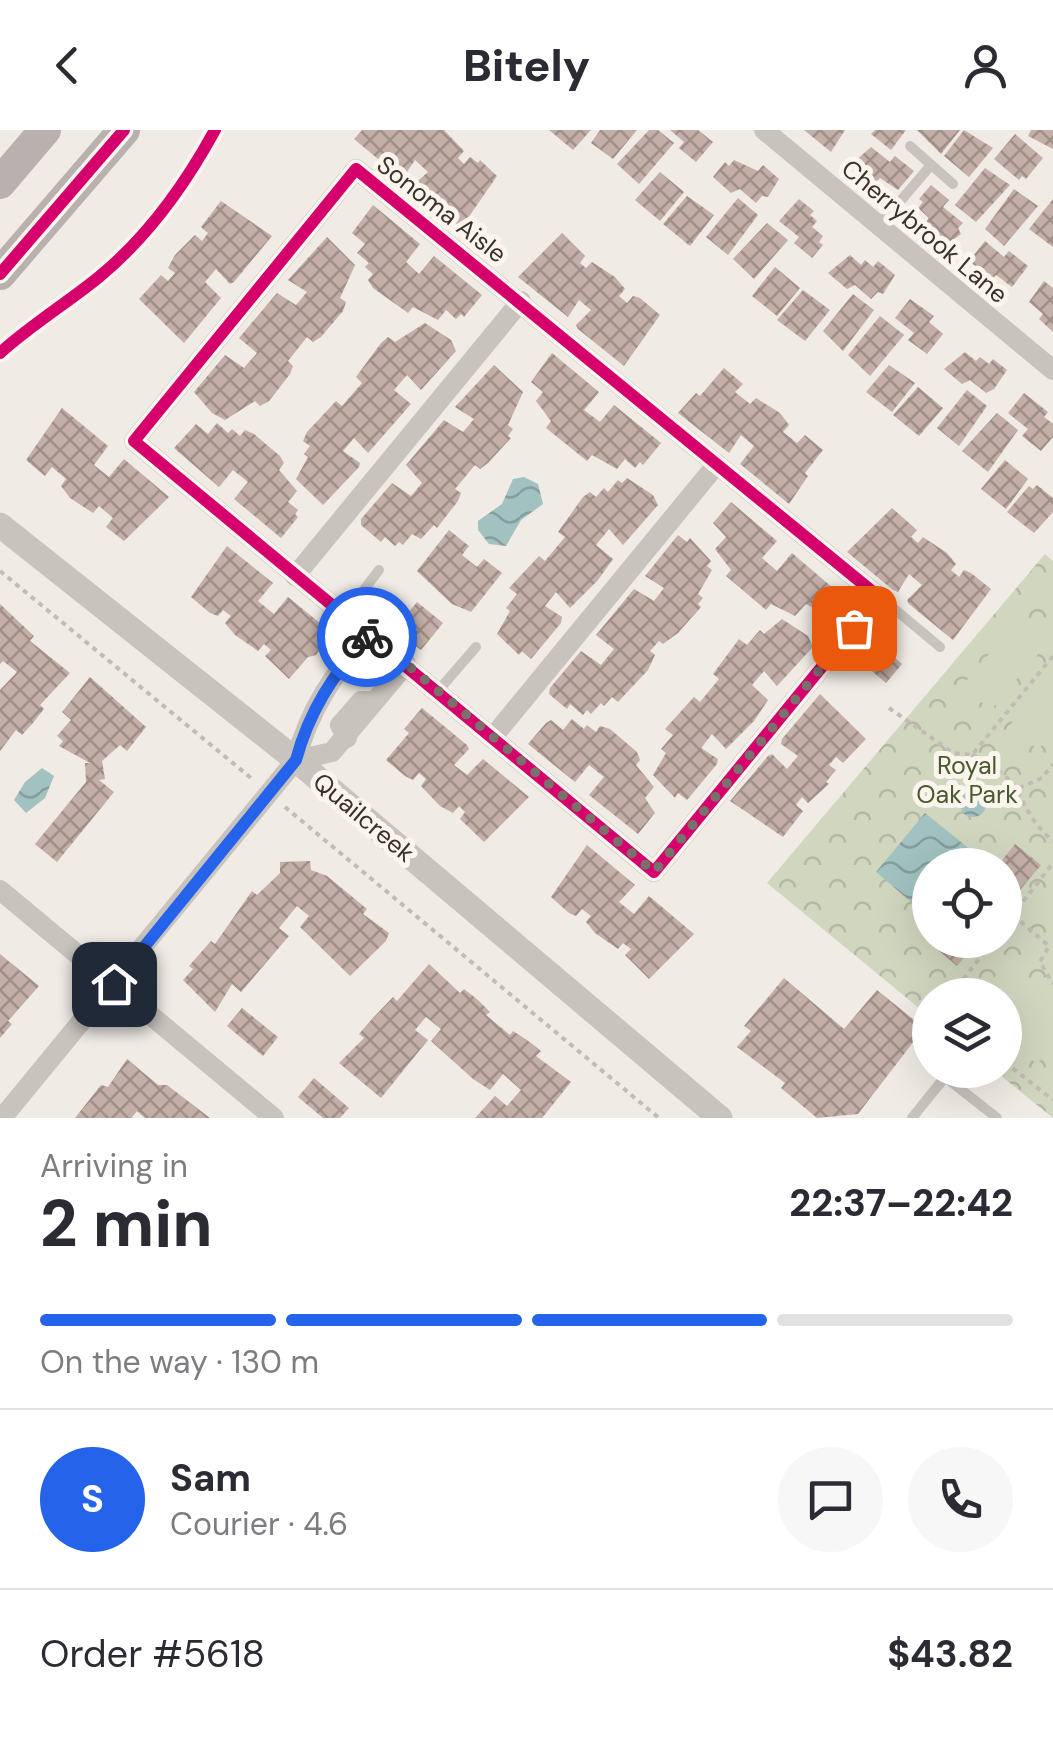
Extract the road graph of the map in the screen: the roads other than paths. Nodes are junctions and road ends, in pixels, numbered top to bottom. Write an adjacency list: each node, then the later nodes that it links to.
1 (45, 130): 6 (main road)
2 (124, 130): 9 (main road)
3 (764, 130): 8 (street, Cherrybrook Lane)
4 (910, 146): 5 (lane)
5 (931, 165): 7 (lane); 8 (lane)
6 (0, 182)
7 (953, 184)
8 (880, 226): 11 (street, Cherrybrook Lane)
9 (0, 274)
10 (522, 300): 12 (street, Sonoma Aisle); 15 (street); 15 (street, Sonoma Aisle)
11 (1053, 370)
12 (717, 464): 16 (street, Sonoma Aisle); 23 (street)
13 (0, 526): 24 (street, Quailcreek)
14 (378, 570): 17 (lane)
15 (296, 576): 17 (street, Sonoma Aisle)
16 (879, 597): 20 (lane); 23 (street, Sonoma Aisle)
17 (344, 616): 18 (street, Sonoma Aisle)
18 (369, 635): 21 (street, Sonoma Aisle); 24 (street)
19 (476, 647): 22 (lane)
20 (940, 647)
21 (406, 664): 22 (street, Sonoma Aisle); 24 (street)
22 (437, 692): 23 (street, Sonoma Aisle)
23 (492, 738)
24 (296, 760): 26 (street); 29 (street, Quailcreek)
25 (0, 890): 26 (street)
26 (114, 984): 27 (street); 28 (street)
27 (2, 1118)
28 (274, 1118)
29 (720, 1118)
30 (912, 1118): 31 (lane)
31 (997, 1118)

